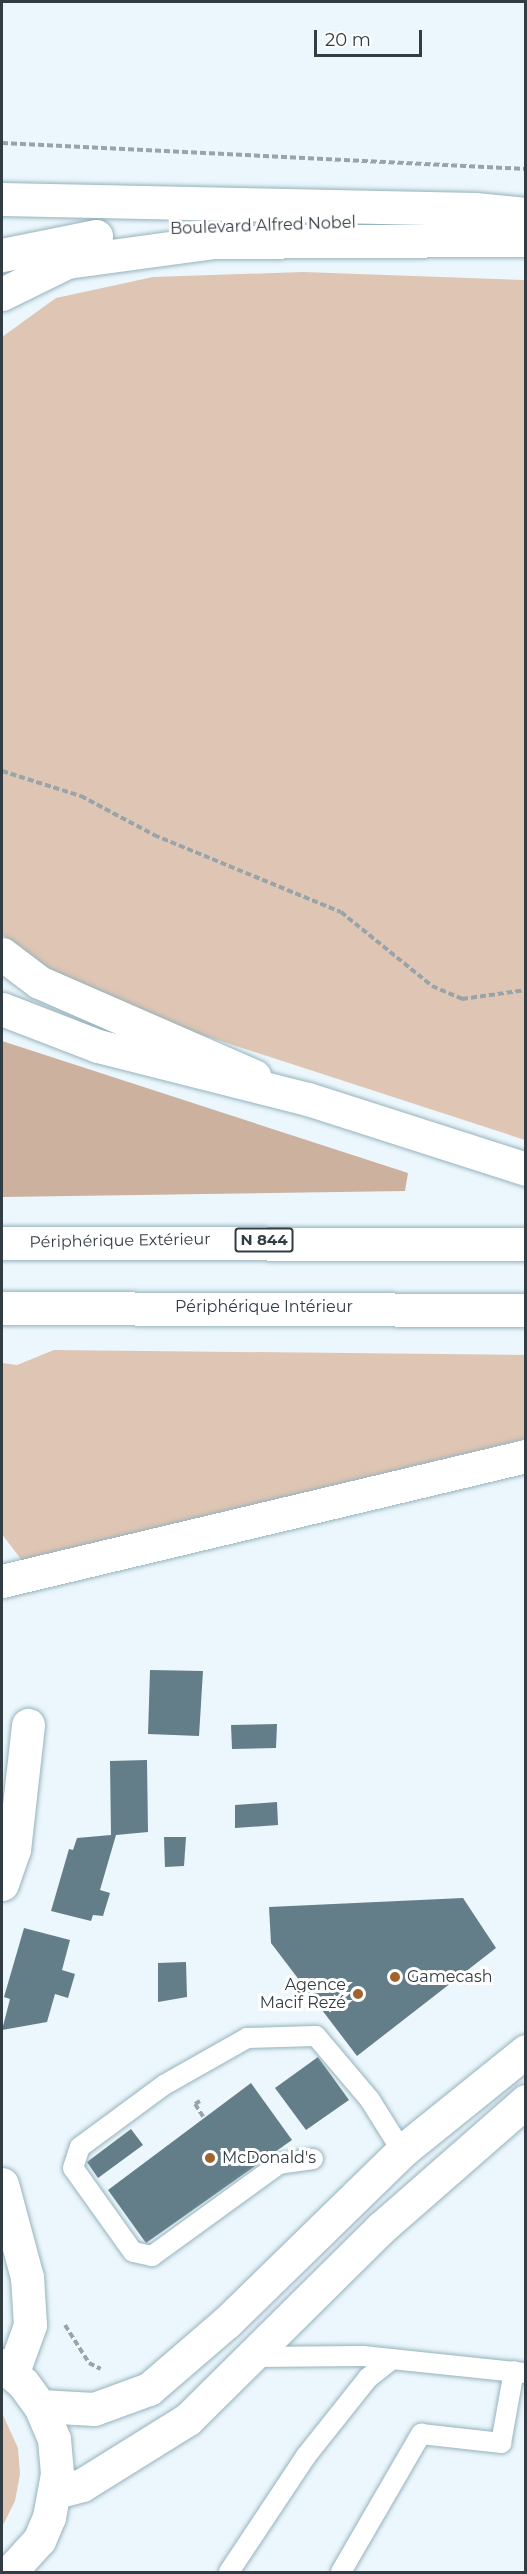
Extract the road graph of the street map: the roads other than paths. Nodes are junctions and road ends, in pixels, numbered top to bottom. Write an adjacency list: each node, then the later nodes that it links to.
1 (2, 199): 2 (main road, Boulevard Alfred Nobel)
2 (525, 214)
3 (525, 238): 4 (main road, Boulevard Alfred Nobel); 5 (main road)
4 (2, 255)
5 (2, 294)
6 (2, 954): 8 (main road)
7 (2, 1009): 8 (main road)
8 (308, 1100): 9 (main road)
9 (525, 1169)
10 (2, 1242): 11 (main road, Périphérique Extérieur / N 844)
11 (525, 1244)
12 (2, 1308): 13 (main road, Périphérique Intérieur)
13 (525, 1310)
14 (525, 1456): 15 (main road)
15 (2, 1581)
16 (28, 1725): 17 (main road)
17 (2, 1884)
18 (525, 2050): 20 (main road)
19 (525, 2101): 23 (main road)
20 (402, 2151): 21 (lane); 27 (main road)
21 (313, 2159)
22 (2, 2184): 25 (main road)
23 (253, 2357): 24 (lane); 28 (main road)
24 (392, 2359): 26 (lane); 30 (lane)
25 (7, 2369): 27 (main road)
26 (520, 2372): 31 (lane)
27 (40, 2406): 28 (main road)
28 (56, 2492): 29 (main road)
29 (10, 2572)
30 (230, 2572)
31 (341, 2572)

